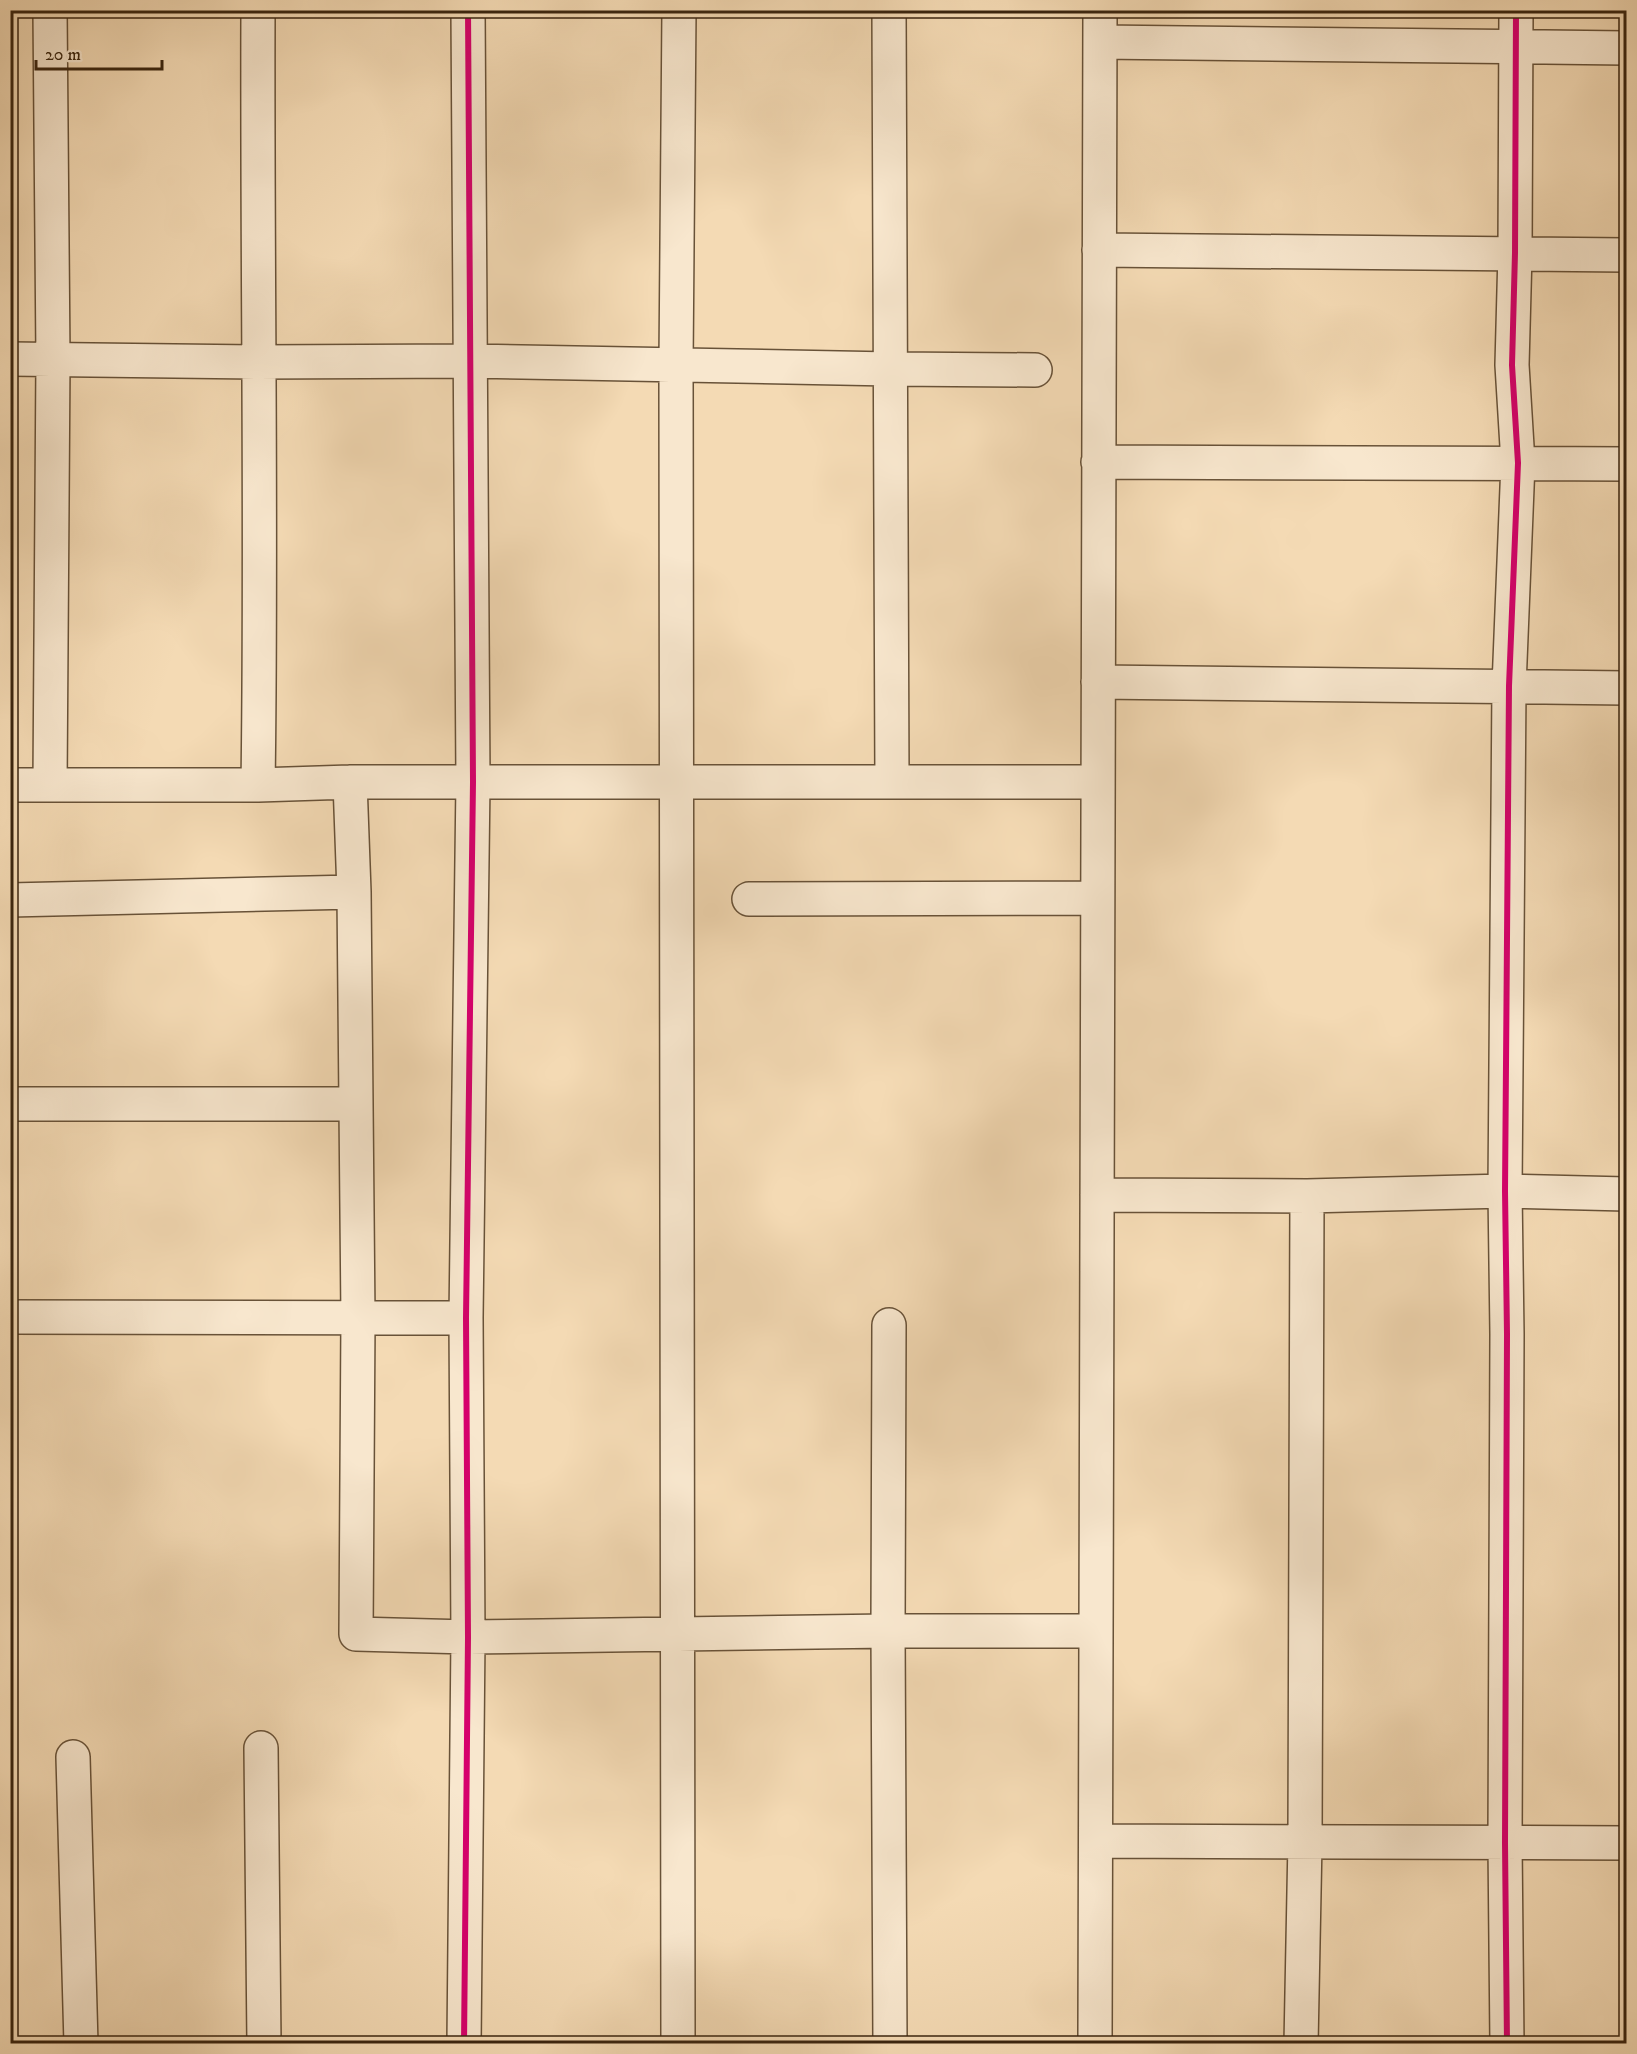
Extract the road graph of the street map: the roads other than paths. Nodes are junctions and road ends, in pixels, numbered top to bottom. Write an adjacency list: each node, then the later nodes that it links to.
1 (50, 10): 14 (street)
2 (258, 10): 16 (street)
3 (468, 10): 15 (street)
4 (679, 10): 17 (street)
5 (889, 10): 18 (street)
6 (1516, 10): 8 (street)
7 (1100, 26): 8 (street); 10 (street)
8 (1516, 46): 9 (street); 11 (street)
9 (1626, 48)
10 (1099, 250): 11 (street); 20 (street)
11 (1515, 253): 12 (street); 21 (street)
12 (1626, 255)
13 (10, 359): 14 (street)
14 (53, 359): 16 (street); 32 (street)
15 (470, 361): 16 (street); 17 (street); 27 (street)
16 (257, 362): 33 (street)
17 (676, 364): 18 (street); 28 (street)
18 (891, 369): 19 (street); 29 (street)
19 (1035, 369)
20 (1098, 462): 21 (street); 23 (street)
21 (1518, 463): 22 (street); 24 (street)
22 (1626, 464)
23 (1098, 682): 24 (street); 30 (street)
24 (1509, 686): 25 (street); 40 (street)
25 (1626, 688)
26 (350, 782): 27 (street); 33 (street); 34 (street)
27 (473, 782): 28 (street); 46 (street)
28 (676, 782): 29 (street); 50 (street)
29 (892, 782): 30 (street)
30 (1098, 782): 35 (street)
31 (10, 785): 32 (street)
32 (50, 785): 33 (street)
33 (258, 785)
34 (354, 892): 37 (street); 39 (street)
35 (1097, 898): 36 (street); 42 (street)
36 (749, 899)
37 (10, 900)
38 (10, 1104): 39 (street)
39 (354, 1104): 45 (street)
40 (1505, 1191): 41 (street); 43 (street); 56 (street)
41 (1626, 1194)
42 (1097, 1195): 43 (street); 49 (street)
43 (1307, 1196): 55 (street)
44 (10, 1317): 45 (street)
45 (358, 1318): 46 (street); 51 (street)
46 (466, 1318): 51 (street)
47 (889, 1325): 48 (street)
48 (888, 1631): 49 (street); 50 (street); 62 (street)
49 (1096, 1631): 54 (street)
50 (678, 1635): 51 (street); 61 (street)
51 (468, 1637): 60 (street)
52 (261, 1748): 59 (street)
53 (73, 1757): 58 (street)
54 (1096, 1841): 55 (street); 63 (street)
55 (1305, 1842): 56 (street); 64 (street)
56 (1505, 1843): 57 (street); 65 (street)
57 (1626, 1843)
58 (81, 2043)
59 (264, 2043)
60 (464, 2043)
61 (678, 2043)
62 (890, 2043)
63 (1095, 2043)
64 (1301, 2043)
65 (1507, 2043)

